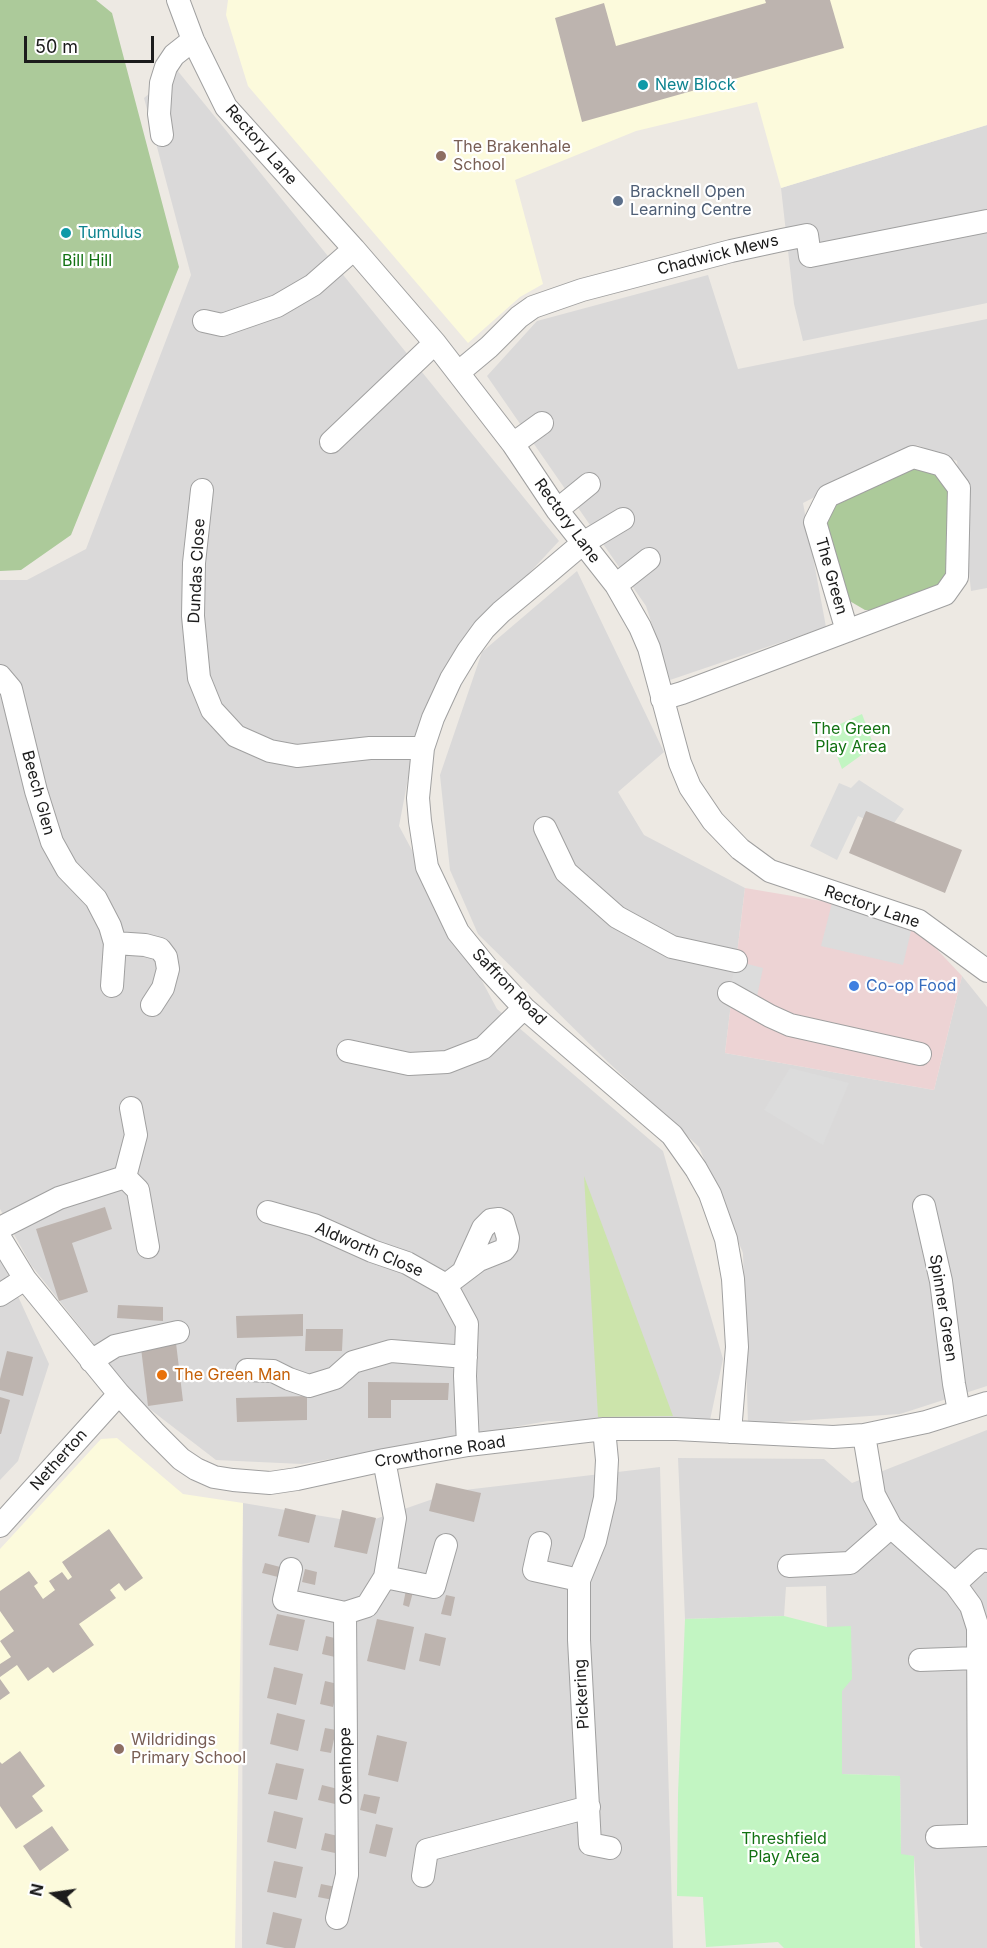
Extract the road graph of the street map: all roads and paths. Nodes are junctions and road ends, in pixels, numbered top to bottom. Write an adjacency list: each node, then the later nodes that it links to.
1 (178, 0): 2 (street, Rectory Lane)
2 (193, 40): 3 (street); 5 (street, Rectory Lane)
3 (162, 135)
4 (987, 221): 8 (street, Chadwick Mews)
5 (354, 249): 6 (street); 7 (street, Rectory Lane)
6 (204, 321)
7 (435, 343): 8 (street, Rectory Lane); 10 (street)
8 (459, 372): 11 (street, Rectory Lane)
9 (542, 423): 11 (street)
10 (331, 442)
11 (513, 444): 14 (street, Rectory Lane)
12 (590, 484): 14 (street)
13 (202, 490): 22 (street, Dundas Close)
14 (557, 510): 16 (street, Rectory Lane)
15 (623, 519): 16 (street, Saffron Road)
16 (583, 543): 18 (street, Rectory Lane); 22 (street, Saffron Road)
17 (649, 559): 18 (street)
18 (616, 585): 21 (street, Rectory Lane)
19 (847, 631): 19 (street, The Green); 21 (street, The Green)
20 (0, 676): 24 (street, Beech Glen)
21 (663, 699): 26 (street, Rectory Lane)
22 (423, 748): 30 (street, Saffron Road)
23 (545, 828): 25 (street)
24 (115, 943): 27 (street); 29 (street)
25 (736, 961)
26 (987, 970)
27 (112, 986)
28 (729, 993): 32 (street)
29 (152, 1005)
30 (524, 1008): 31 (street); 52 (street, Saffron Road)
31 (348, 1051)
32 (920, 1054)
33 (131, 1108): 34 (street)
34 (125, 1178): 37 (street); 39 (street)
35 (924, 1206): 50 (street, Spinner Green)
36 (281, 1209): 42 (street, Aldworth Close)
37 (0, 1228)
38 (0, 1238): 41 (street, Crowthorne Road)
39 (147, 1247)
40 (464, 1270): 42 (street)
41 (25, 1279): 43 (street); 46 (street, Crowthorne Road)
42 (446, 1285): 45 (street)
43 (0, 1295)
44 (178, 1332): 46 (street)
45 (466, 1358): 47 (street); 54 (street)
46 (91, 1361): 48 (street, Crowthorne Road)
47 (247, 1370)
48 (118, 1394): 55 (street, Crowthorne Road); 56 (street, Netherton)
49 (987, 1403): 50 (street, Crowthorne Road)
50 (959, 1411): 53 (street, Crowthorne Road)
51 (604, 1429): 52 (street, Crowthorne Road); 54 (street, Crowthorne Road); 64 (street, Pickering)
52 (730, 1432): 53 (street, Crowthorne Road)
53 (864, 1435): 57 (street)
54 (468, 1445): 55 (street, Crowthorne Road)
55 (384, 1460): 63 (street)
56 (0, 1526)
57 (891, 1527): 61 (street); 65 (street)
58 (540, 1543): 64 (street)
59 (446, 1545): 63 (street)
60 (987, 1561): 65 (street)
61 (789, 1566)
62 (291, 1569): 66 (street)
63 (385, 1577): 66 (street)
64 (579, 1580): 70 (street, Pickering)
65 (955, 1584): 67 (street)
66 (345, 1613): 75 (street, Oxenhope)
67 (976, 1658): 68 (street); 69 (street)
68 (920, 1660)
69 (983, 1698): 71 (street)
70 (589, 1807): 73 (street, Pickering); 74 (street)
71 (983, 1835): 72 (street)
72 (937, 1838)
73 (610, 1848)
74 (423, 1876)
75 (337, 1918)

